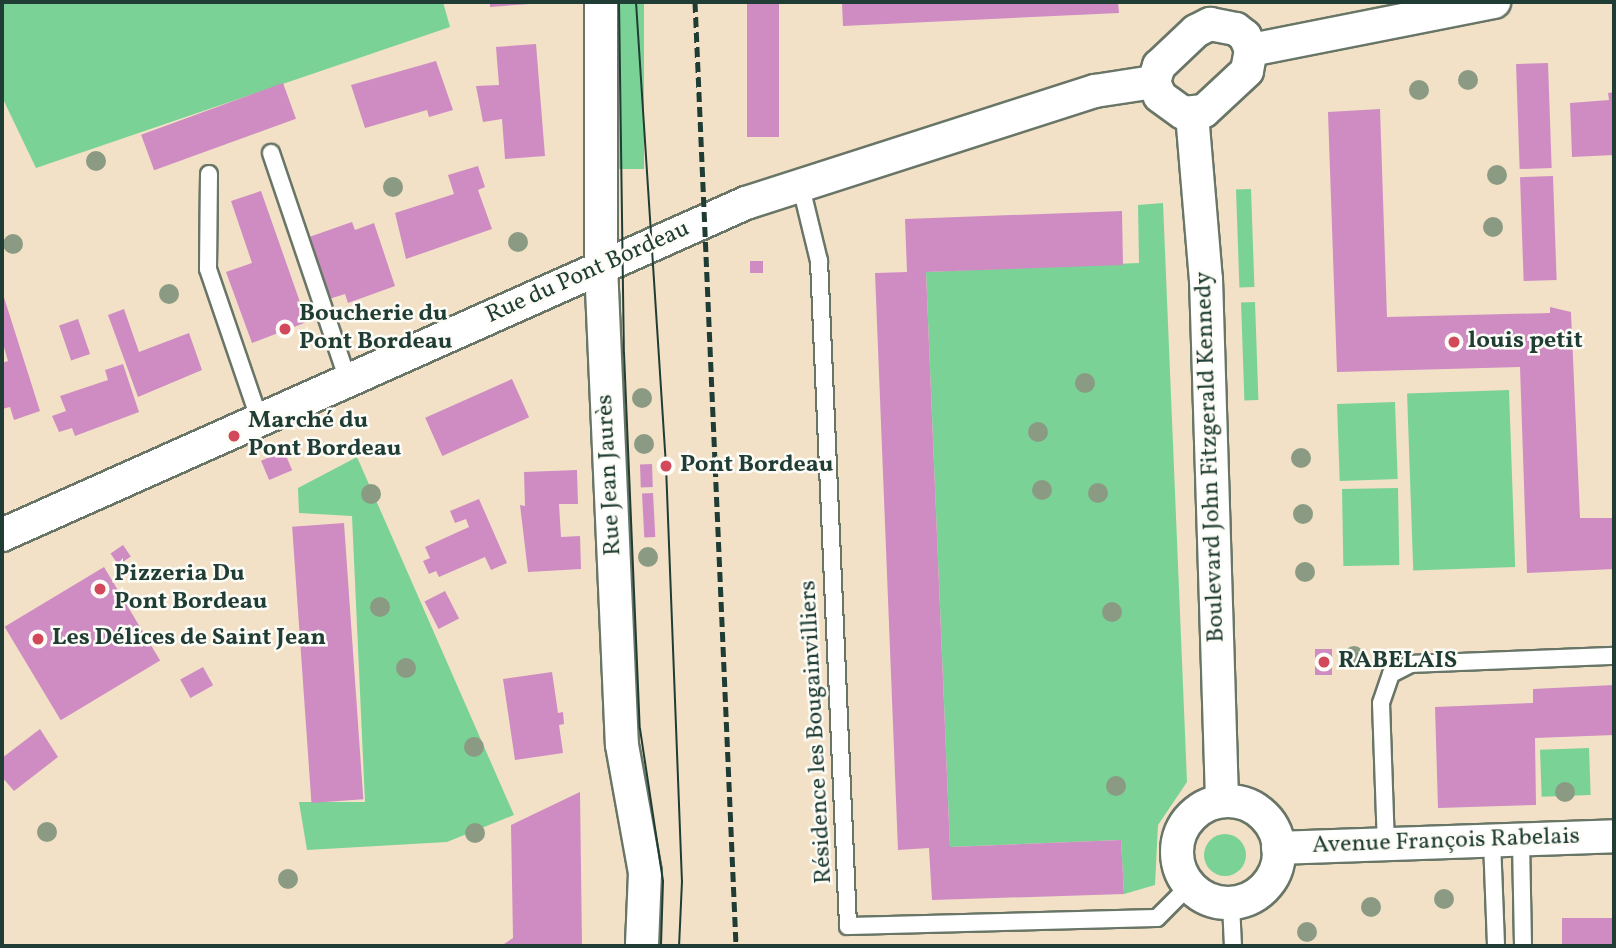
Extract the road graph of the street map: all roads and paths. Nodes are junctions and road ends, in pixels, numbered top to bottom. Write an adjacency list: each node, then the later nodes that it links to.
1 (601, 2): 10 (street, Rue Jean Jaurès)
2 (1494, 2): 4 (street)
3 (1209, 13): 4 (street); 5 (street)
4 (1251, 50): 6 (street)
5 (1154, 82): 6 (street); 9 (street, Rue du Pont Bordeau)
6 (1192, 114): 15 (street, Boulevard John Fitzgerald Kennedy)
7 (271, 153): 11 (lane)
8 (209, 174): 12 (lane)
9 (800, 183): 10 (street, Rue du Pont Bordeau); 20 (lane, Résidence les Bougainvilliers)
10 (601, 266): 11 (street, Rue du Pont Bordeau); 22 (street, Rue Jean Jaurès)
11 (348, 380): 12 (street, Rue du Pont Bordeau)
12 (258, 418): 13 (street, Rue du Pont Bordeau)
13 (2, 535)
14 (1614, 656): 18 (lane)
15 (1223, 801): 19 (street); 20 (street)
16 (1614, 836): 17 (street, Avenue François Rabelais)
17 (1506, 841): 18 (street, Avenue François Rabelais); 24 (lane); 25 (lane)
18 (1386, 846): 19 (street, Avenue François Rabelais)
19 (1278, 848): 21 (street)
20 (1189, 886): 21 (street)
21 (1231, 904): 23 (lane)
22 (642, 946)
23 (1233, 946)
24 (1496, 946)
25 (1523, 946)

